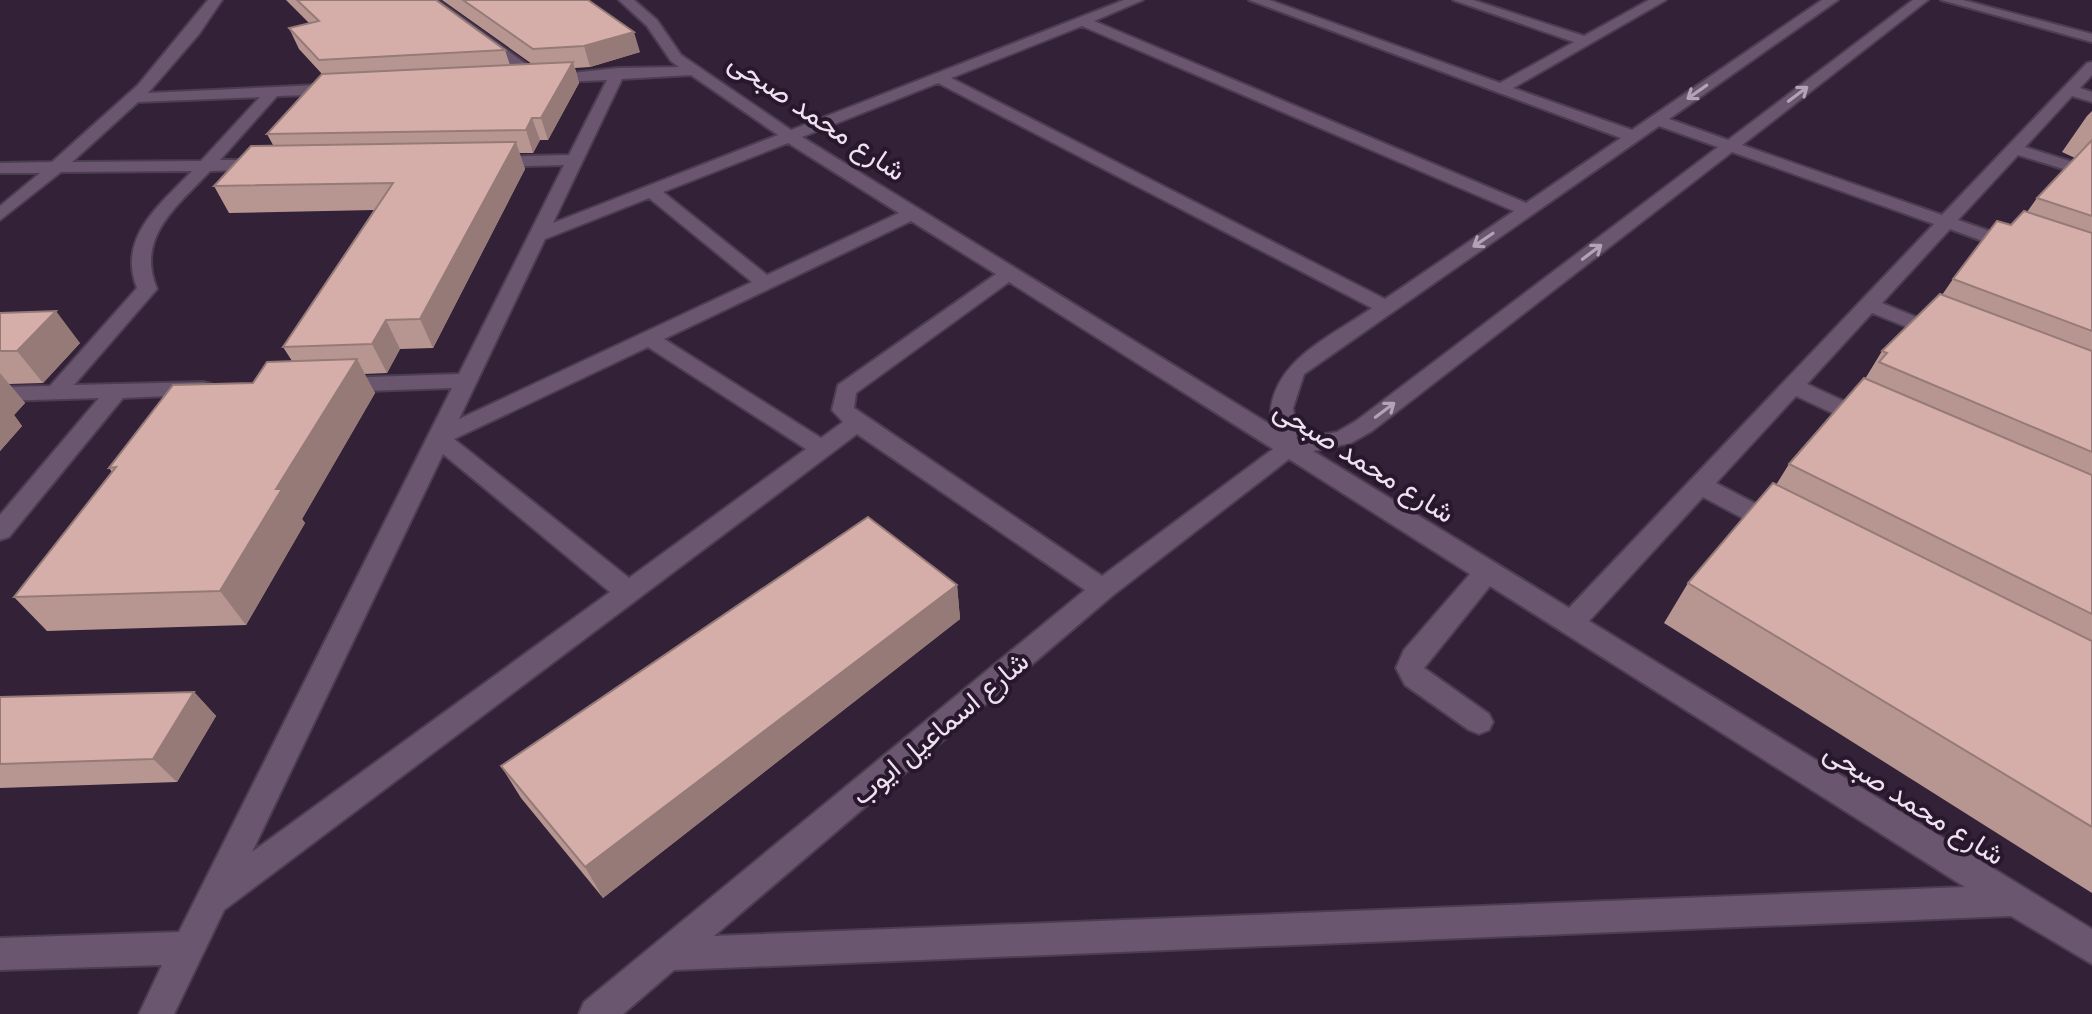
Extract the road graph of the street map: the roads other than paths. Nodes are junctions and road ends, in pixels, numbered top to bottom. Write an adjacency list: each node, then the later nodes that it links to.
1 (215, 0): 25 (street)
2 (428, 0): 18 (street)
3 (626, 0): 15 (street, شارع محمد صبحى)
4 (1136, 0): 11 (street)
5 (1256, 0): 21 (street)
6 (1460, 0): 13 (street)
7 (1659, 0): 13 (street)
8 (1831, 0): 26 (street, one-way to 26)
9 (1921, 0): 29 (street, one-way to 9)
10 (1948, 0): 12 (street)
11 (1081, 21): 17 (street); 39 (street)
12 (2092, 38)
13 (1585, 41): 21 (street)
14 (2092, 66): 22 (street)
15 (697, 70): 16 (street); 27 (street, شارع محمد صبحى)
16 (618, 72): 18 (street); 31 (street)
17 (939, 78): 27 (street); 48 (street)
18 (539, 80): 19 (street)
19 (507, 81)
20 (351, 88): 23 (street)
21 (1500, 89): 28 (street)
22 (2069, 90): 24 (street); 30 (street)
23 (273, 92): 25 (street); 34 (street)
24 (2092, 97)
25 (134, 98): 36 (street)
26 (1656, 120): 28 (street); 29 (street)
27 (789, 136): 38 (street); 40 (street, شارع محمد صبحى)
28 (1632, 136): 39 (street)
29 (1731, 145): 42 (street); 61 (street, one-way to 29)
30 (2014, 149): 37 (street); 42 (street)
31 (574, 160): 32 (street); 43 (street)
32 (478, 162)
33 (287, 164): 34 (street)
34 (208, 166): 36 (street); 56 (street)
35 (0, 168): 36 (street)
36 (55, 168): 41 (street)
37 (2092, 173)
38 (650, 190): 43 (street); 46 (street)
39 (1527, 210): 48 (street, one-way to 48)
40 (913, 213): 45 (street, شارع محمد صبحى); 46 (street)
41 (0, 215)
42 (1947, 222): 44 (street); 47 (street)
43 (534, 237): 51 (street)
44 (2034, 253)
45 (1009, 273): 58 (street); 61 (street, شارع محمد صبحى)
46 (765, 283): 49 (street)
47 (1869, 305): 50 (street); 53 (street)
48 (1385, 307): 61 (street)
49 (648, 338): 60 (street); 62 (street)
50 (1966, 344)
51 (465, 381): 52 (street); 60 (street)
52 (323, 385)
53 (1792, 386): 59 (street); 63 (street)
54 (228, 388): 55 (street)
55 (117, 391): 56 (street); 64 (street)
56 (56, 393): 57 (street)
57 (0, 394)
58 (857, 423): 62 (street); 67 (street)
59 (1892, 432)
60 (438, 438): 68 (street); 72 (street)
61 (1289, 448): 66 (street, شارع محمد صبحى); 67 (street, شارع اسماعيل ايوب)
62 (822, 449): 68 (street)
63 (1700, 485): 65 (street); 69 (street)
64 (0, 531)
65 (1798, 537)
66 (1487, 572): 69 (street, شارع محمد صبحى); 70 (street)
67 (1103, 589): 76 (street, شارع اسماعيل ايوب)
68 (628, 592): 72 (street)
69 (1571, 623): 71 (street, شارع محمد صبحى)
70 (1479, 722)
71 (2016, 900): 74 (street, شارع محمد صبحى); 76 (street)
72 (211, 901): 73 (street)
73 (188, 948): 75 (street); 77 (street)
74 (2092, 948)
75 (0, 954)
76 (668, 954): 78 (street, شارع اسماعيل ايوب)
77 (156, 1014)
78 (596, 1014)

